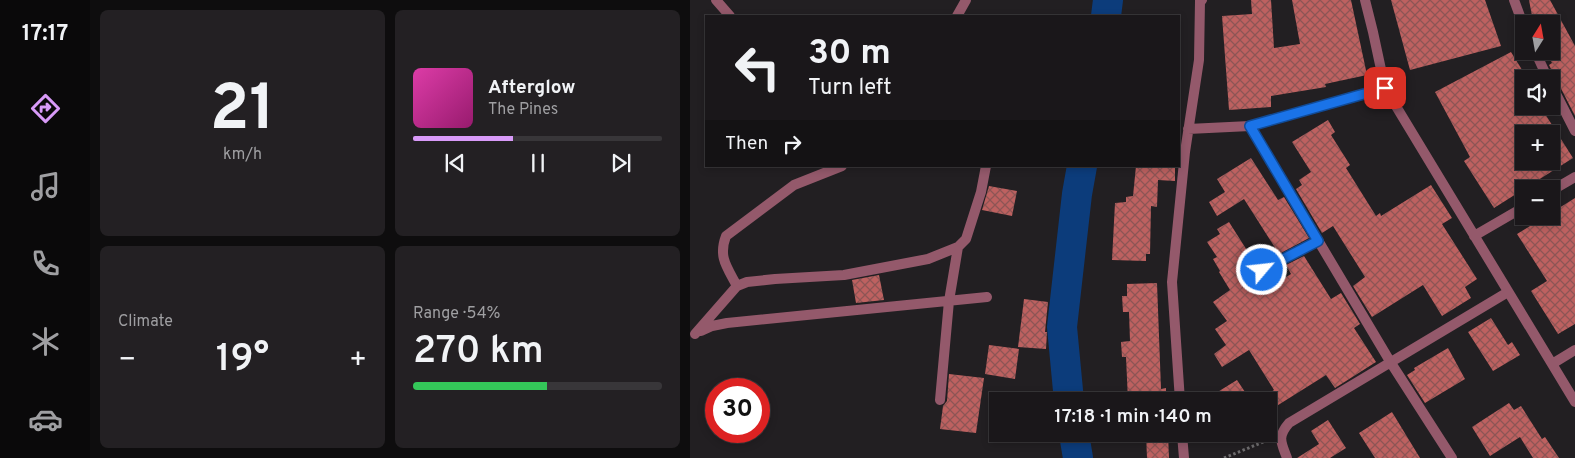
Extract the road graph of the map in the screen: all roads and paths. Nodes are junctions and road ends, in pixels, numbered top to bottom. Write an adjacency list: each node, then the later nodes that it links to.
1 (716, 0): 6 (street)
2 (966, 0): 7 (street)
3 (1202, 0): 12 (street)
4 (1364, 0): 9 (street)
5 (1514, 0): 8 (street)
6 (729, 15)
7 (958, 15)
8 (1519, 15)
9 (1385, 88): 11 (street); 19 (street)
10 (1560, 102): 13 (street)
11 (1250, 126): 12 (street); 20 (street)
12 (1188, 129): 31 (street)
13 (1575, 131)
14 (839, 167): 23 (street)
15 (986, 167): 21 (street)
16 (1575, 177): 17 (street)
17 (1560, 186)
18 (1515, 212): 19 (street)
19 (1474, 236): 24 (street)
20 (1318, 241): 22 (street); 29 (street)
21 (958, 247): 23 (street); 26 (street)
22 (1262, 270)
23 (737, 286): 27 (street)
24 (1508, 292): 29 (street); 30 (street)
25 (987, 297): 26 (street)
26 (949, 301): 27 (street); 32 (street)
27 (693, 336)
28 (1575, 350): 30 (street)
29 (1390, 363): 34 (street); 39 (street)
30 (1552, 364): 33 (street)
31 (1179, 392)
32 (940, 400)
33 (1575, 402)
34 (1281, 435): 37 (path); 38 (street)
35 (1183, 442): 36 (street)
36 (1184, 458)
37 (1224, 458)
38 (1287, 458)
39 (1452, 458)

